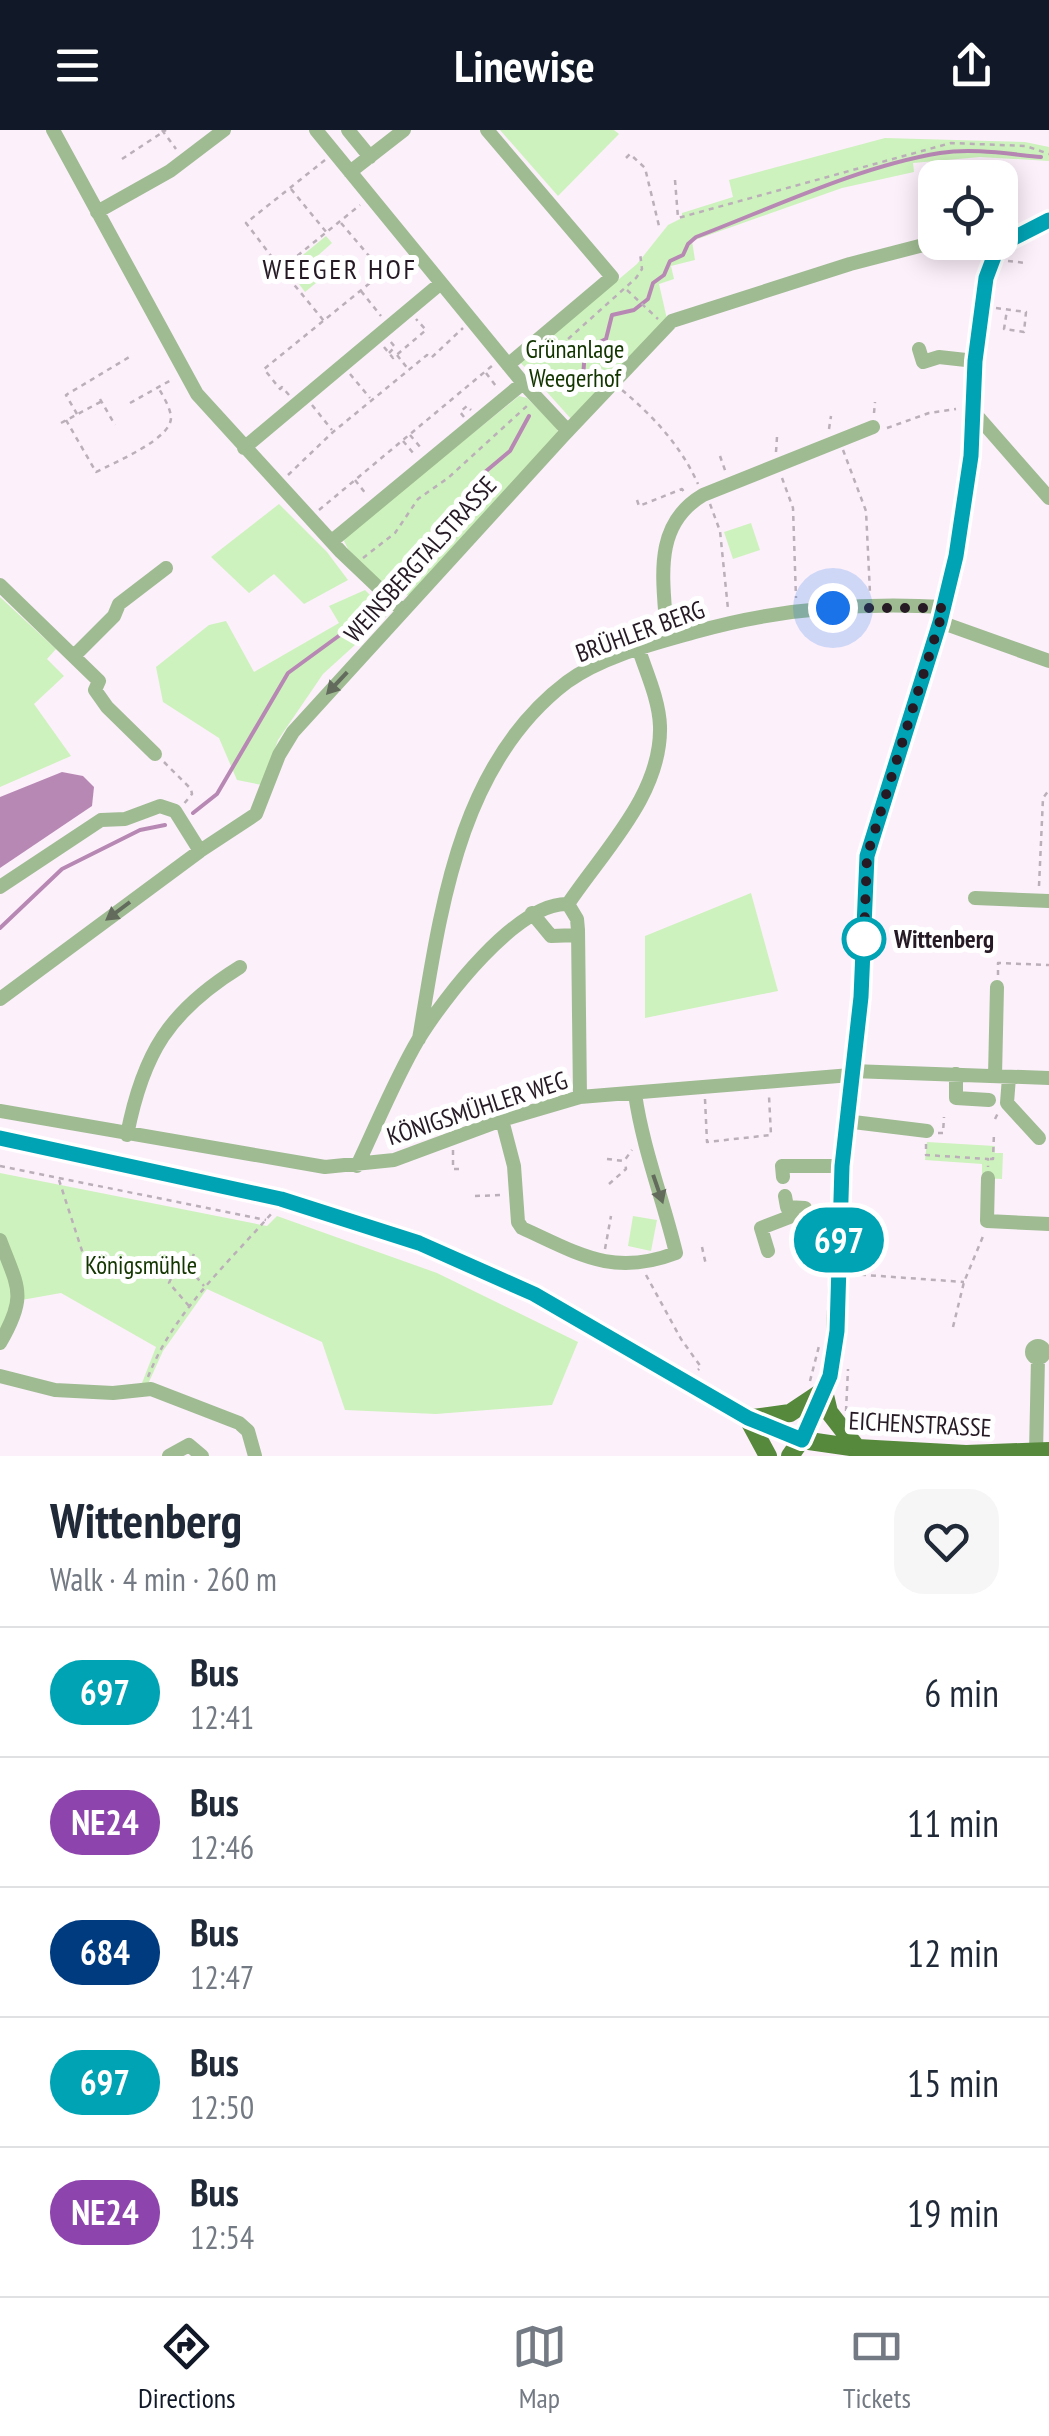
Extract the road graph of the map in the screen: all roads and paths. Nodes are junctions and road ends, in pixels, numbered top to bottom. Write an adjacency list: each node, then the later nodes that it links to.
1 (53, 130): 18 (street)
2 (224, 130): 11 (street)
3 (316, 130): 8 (street)
4 (348, 130): 10 (street)
5 (404, 130): 10 (street)
6 (487, 130): 48 (street)
7 (164, 131): 11 (path); 13 (path)
8 (334, 152): 14 (street); 16 (path)
9 (1049, 154): 15 (path)
10 (370, 157): 14 (street)
11 (187, 158): 18 (street)
12 (626, 158): 21 (path)
13 (122, 159)
14 (350, 172): 17 (street)
15 (675, 180)
16 (290, 188): 22 (path); 30 (path)
17 (370, 196): 20 (path); 25 (street)
18 (97, 212): 53 (street)
19 (1049, 220): 23 (main road)
20 (340, 222): 22 (path); 31 (path)
21 (659, 226)
22 (326, 232): 30 (path)
23 (1018, 237)
24 (918, 246): 43 (street, WEINSBERGTALSTRASSE)
25 (413, 248): 31 (path); 32 (street)
26 (640, 253): 33 (path)
27 (994, 260): 49 (main road)
28 (1002, 260): 29 (path)
29 (1026, 263)
30 (281, 269): 41 (path)
31 (382, 272): 34 (path)
32 (441, 283): 37 (street); 40 (street)
33 (626, 289): 43 (path); 59 (path)
34 (360, 290): 41 (path); 42 (path)
35 (990, 307): 36 (path)
36 (999, 308): 38 (path); 39 (path)
37 (408, 310): 42 (street); 46 (path)
38 (1008, 310): 39 (path); 39 (path)
39 (1006, 317)
40 (472, 320): 48 (street); 51 (path)
41 (324, 321): 57 (path)
42 (389, 326): 44 (street)
43 (666, 327): 66 (street, WEINSBERGTALSTRASSE)
44 (376, 338): 46 (path); 50 (street)
45 (919, 349): 49 (street)
46 (396, 354): 51 (path)
47 (131, 356): 63 (path)
48 (505, 361): 52 (path); 54 (street)
49 (975, 361): 62 (main road)
50 (342, 365): 57 (street); 60 (path)
51 (408, 370): 60 (path)
52 (485, 372): 58 (path); 68 (path)
53 (183, 373): 55 (path); 70 (street)
54 (523, 383): 58 (street); 59 (street)
55 (158, 388): 61 (path); 63 (path)
56 (625, 392): 74 (path)
57 (297, 396): 67 (path); 70 (street)
58 (505, 398): 73 (street)
59 (537, 398): 66 (street); 82 (path)
60 (372, 400): 67 (path)
61 (130, 403)
62 (967, 410): 65 (path); 81 (street); 94 (main road)
63 (77, 414): 64 (path)
64 (114, 425)
65 (872, 427): 77 (street)
66 (568, 431): 93 (street, WEINSBERGTALSTRASSE)
67 (334, 432): 76 (path)
68 (410, 434): 69 (path); 73 (path)
69 (402, 440): 73 (path); 75 (path)
70 (244, 448): 76 (street)
71 (720, 456): 77 (path)
72 (846, 459): 92 (path)
73 (427, 463): 84 (street)
74 (692, 471)
75 (354, 479): 84 (path); 85 (path)
76 (278, 484): 85 (street)
77 (729, 484): 96 (street)
78 (786, 486): 91 (path)
79 (409, 490): 82 (path)
80 (673, 490): 83 (path)
81 (1049, 498)
82 (418, 500): 88 (path)
83 (636, 500)
84 (375, 506): 87 (street)
85 (310, 518): 87 (street)
86 (716, 519): 95 (path)
87 (332, 542): 93 (street)
88 (372, 552)
89 (166, 568): 98 (street)
90 (0, 585): 98 (street)
91 (796, 593)
92 (870, 606): 94 (street, BRÜHLER BERG); 95 (street, BRÜHLER BERG)
93 (403, 612): 105 (street, WEINSBERGTALSTRASSE, one-way to 105)
94 (942, 615): 99 (street, BRÜHLER BERG); 117 (main road)
95 (730, 622): 96 (street, BRÜHLER BERG)
96 (667, 640): 97 (street, BRÜHLER BERG)
97 (640, 650): 109 (street); 116 (street, BRÜHLER BERG)
98 (75, 655): 100 (street)
99 (1049, 661)
100 (156, 754): 104 (path)
101 (1049, 790): 102 (path)
102 (1043, 798): 103 (path); 108 (path)
103 (1049, 804)
104 (175, 811): 105 (street); 106 (street)
105 (200, 851): 115 (street, WEINSBERGTALSTRASSE, one-way to 115)
106 (0, 887)
107 (974, 898): 108 (street)
108 (1043, 901)
109 (568, 904): 110 (street); 111 (street)
110 (532, 913): 111 (street); 116 (street)
111 (578, 936): 124 (street)
112 (1049, 965): 114 (path)
113 (240, 967): 131 (street)
114 (997, 987): 119 (street)
115 (0, 998)
116 (418, 1040): 140 (street)
117 (852, 1073): 118 (street, KÖNIGSMÜHLER WEG); 121 (street, KÖNIGSMÜHLER WEG); 128 (main road)
118 (956, 1074): 119 (street, KÖNIGSMÜHLER WEG); 125 (street)
119 (1002, 1076): 120 (street, KÖNIGSMÜHLER WEG); 135 (street)
120 (1049, 1078)
121 (768, 1082): 122 (street, KÖNIGSMÜHLER WEG); 122 (path)
122 (704, 1088): 123 (street, KÖNIGSMÜHLER WEG)
123 (636, 1094): 124 (street, KÖNIGSMÜHLER WEG); 132 (street)
124 (580, 1098): 127 (street, KÖNIGSMÜHLER WEG)
125 (989, 1100)
126 (0, 1111): 131 (street, KÖNIGSMÜHLER WEG)
127 (502, 1120): 134 (street, KÖNIGSMÜHLER WEG); 147 (street)
128 (845, 1120): 129 (street); 141 (main road)
129 (927, 1132): 137 (path)
130 (994, 1132): 137 (path)
131 (127, 1135): 140 (street, KÖNIGSMÜHLER WEG)
132 (642, 1137): 138 (path); 162 (street, one-way to 162)
133 (0, 1138): 176 (main road, EICHENSTRASSE)
134 (452, 1138): 140 (street, KÖNIGSMÜHLER WEG); 142 (path)
135 (1039, 1138)
136 (608, 1159): 138 (path)
137 (988, 1159): 145 (path)
138 (624, 1161): 146 (path)
139 (0, 1166): 144 (path)
140 (358, 1166)
141 (842, 1166): 143 (street); 151 (main road)
142 (460, 1169)
143 (783, 1177)
144 (60, 1178): 153 (path); 161 (path)
145 (988, 1178): 154 (street)
146 (609, 1184)
147 (516, 1195): 148 (path); 160 (street)
148 (475, 1196)
149 (786, 1196): 151 (street)
150 (278, 1207): 153 (path)
151 (840, 1212): 158 (street); 175 (main road)
152 (611, 1216): 160 (path)
153 (266, 1220): 167 (path)
154 (986, 1222): 155 (street); 166 (path)
155 (1049, 1224)
156 (0, 1240): 170 (street)
157 (702, 1247): 163 (path)
158 (768, 1252)
159 (194, 1254): 164 (path)
160 (603, 1261): 162 (street)
161 (86, 1263)
162 (640, 1265): 172 (path)
163 (706, 1265)
164 (188, 1267): 167 (path); 168 (path)
165 (850, 1274): 166 (path)
166 (964, 1282): 169 (path)
167 (205, 1287): 168 (path)
168 (190, 1307): 174 (path)
169 (953, 1328)
170 (0, 1343)
171 (1038, 1358): 179 (street, EICHENSTRASSE)
172 (694, 1373)
173 (0, 1376): 174 (street)
174 (144, 1388): 182 (street)
175 (824, 1390): 176 (main road); 177 (main road); 178 (main road)
176 (748, 1418): 177 (main road, EICHENSTRASSE); 183 (main road)
177 (802, 1440): 178 (main road, EICHENSTRASSE); 184 (main road)
178 (857, 1448): 179 (main road, EICHENSTRASSE); 185 (main road)
179 (1042, 1452)
180 (170, 1456): 181 (street)
181 (202, 1456)
182 (255, 1456)
183 (768, 1456)
184 (790, 1456)
185 (836, 1456)

